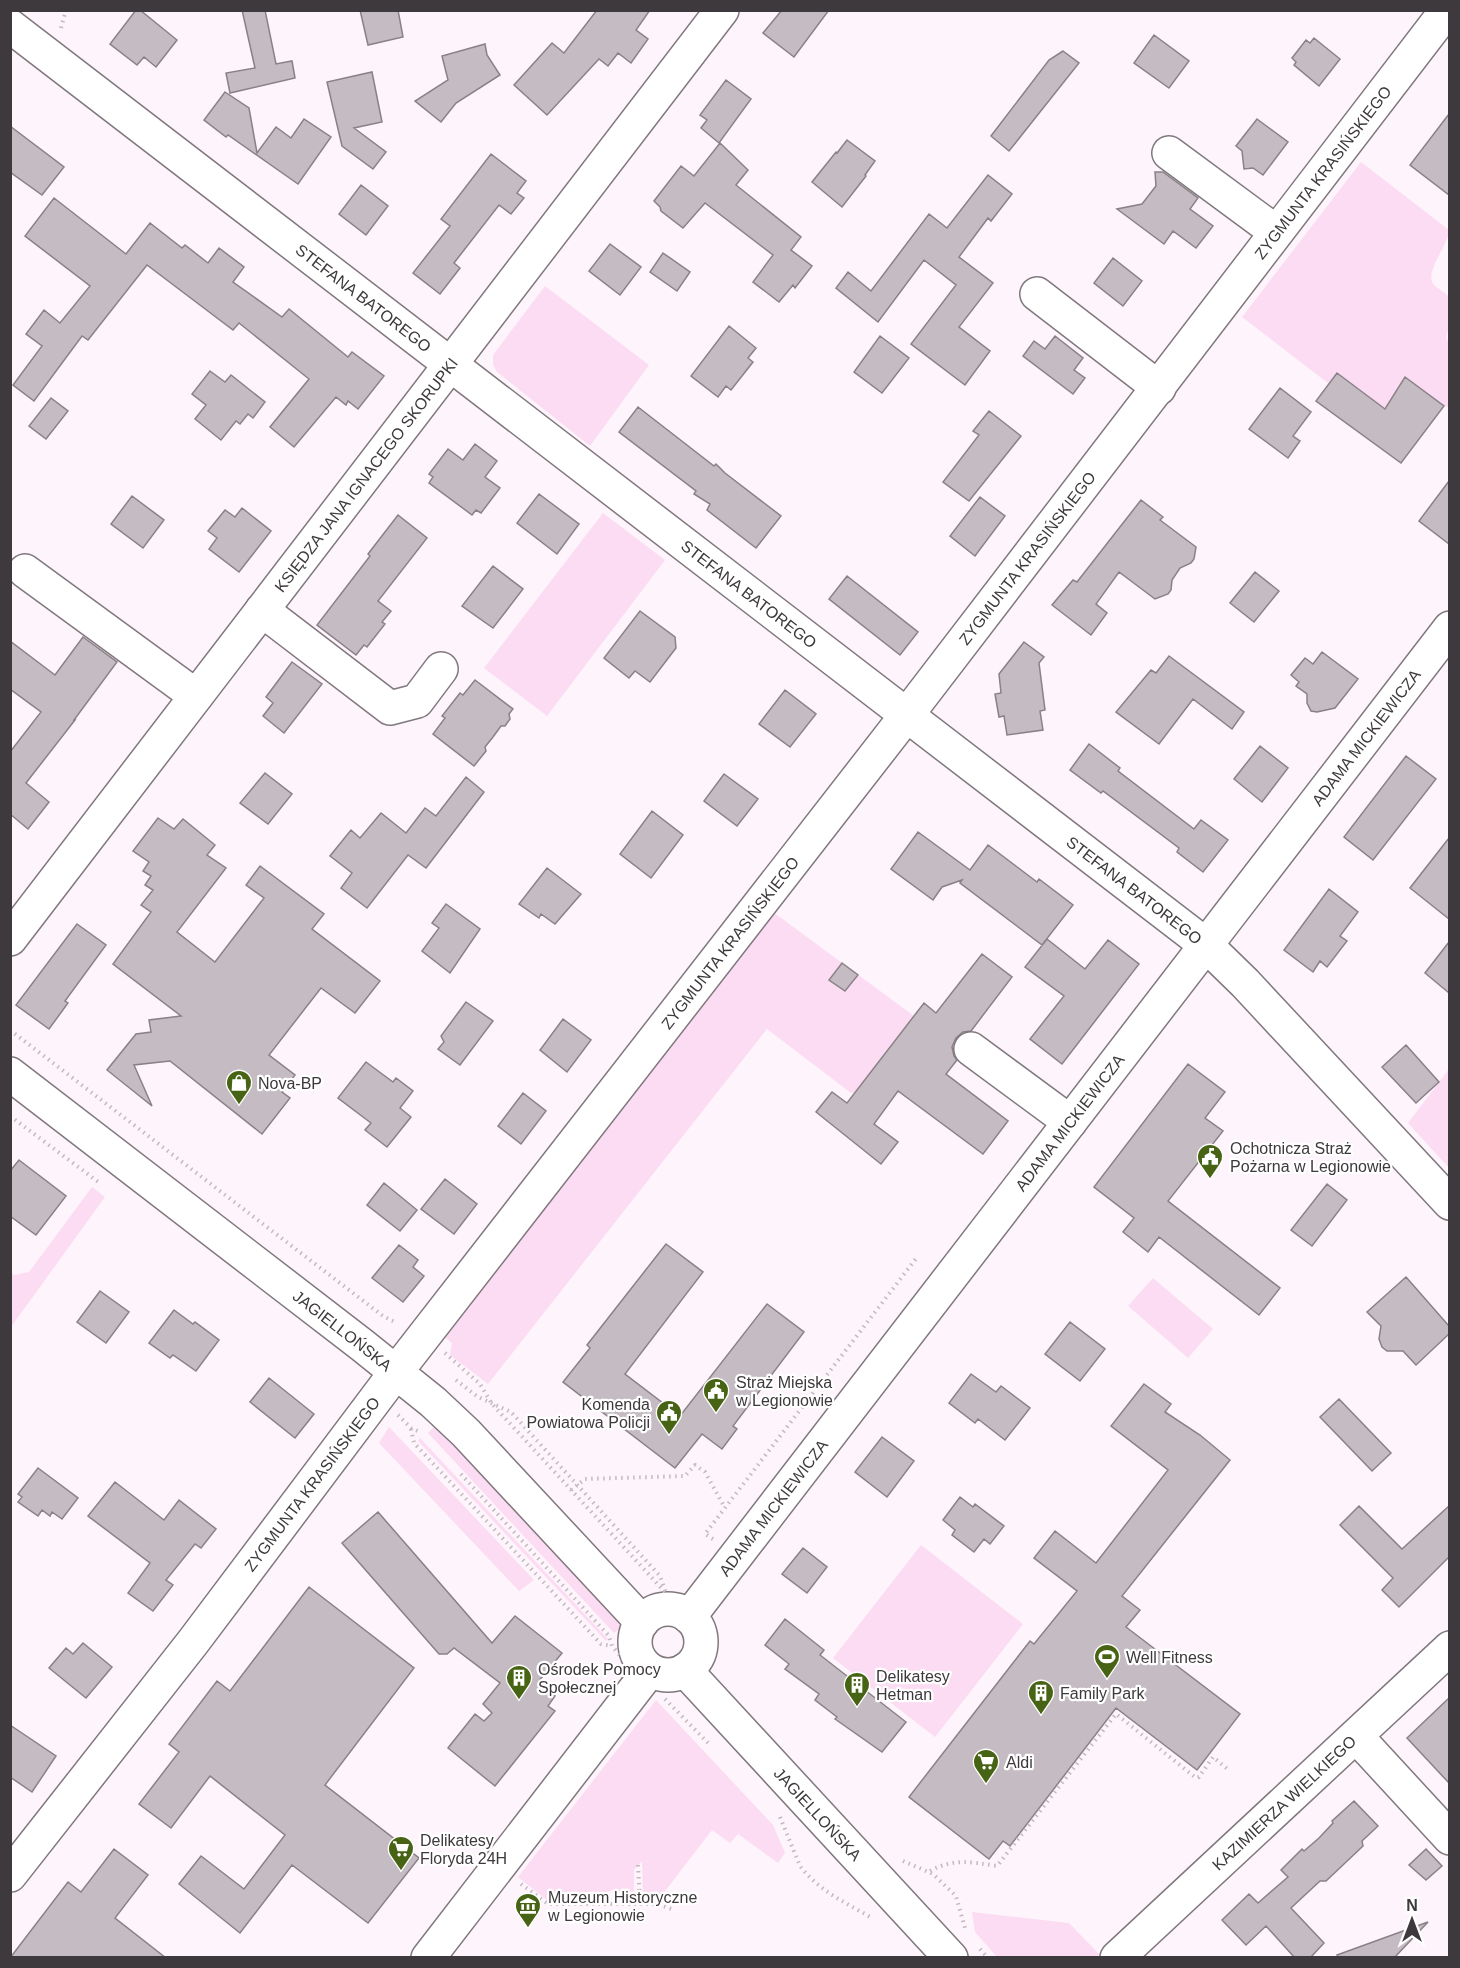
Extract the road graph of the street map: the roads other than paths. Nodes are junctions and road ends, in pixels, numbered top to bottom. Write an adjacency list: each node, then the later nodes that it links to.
1 (722, 10): 7 (street, KSIĘDZA JANA IGNACEGO SKORUPKI)
2 (1447, 10): 5 (street, ZYGMUNTA KRASIŃSKIEGO)
3 (10, 26): 7 (street, STEFANA BATOREGO)
4 (1169, 153): 5 (street)
5 (1276, 232): 8 (street, ZYGMUNTA KRASIŃSKIEGO)
6 (1037, 294): 8 (street)
7 (450, 364): 10 (street, KSIĘDZA JANA IGNACEGO SKORUPKI); 14 (street, STEFANA BATOREGO)
8 (1159, 388): 14 (street, ZYGMUNTA KRASIŃSKIEGO)
9 (25, 571): 13 (street)
10 (262, 610): 12 (street); 13 (street, KSIĘDZA JANA IGNACEGO SKORUPKI)
11 (1449, 628): 16 (street, ADAMA MICKIEWICZA)
12 (441, 669)
13 (196, 696): 15 (street, KSIĘDZA JANA IGNACEGO SKORUPKI)
14 (906, 716): 16 (street, STEFANA BATOREGO); 21 (street, ZYGMUNTA KRASIŃSKIEGO)
15 (10, 939)
16 (1206, 945): 19 (street, ADAMA MICKIEWICZA); 20 (street, STEFANA BATOREGO)
17 (971, 1049): 19 (street)
18 (10, 1074): 21 (street, JAGIELLOŃSKA)
19 (1070, 1122): 22 (street, ADAMA MICKIEWICZA)
20 (1449, 1203)
21 (396, 1372): 23 (street, JAGIELLOŃSKA); 29 (street, ZYGMUNTA KRASIŃSKIEGO)
22 (681, 1606): 23 (street); 25 (street)
23 (642, 1622): 26 (street)
24 (1449, 1648): 27 (street, KAZIMIERZA WIELKIEGO)
25 (685, 1670): 26 (street); 30 (street, JAGIELLOŃSKA)
26 (645, 1676): 31 (street)
27 (1356, 1736): 28 (street); 32 (street, KAZIMIERZA WIELKIEGO)
28 (1449, 1838)
29 (10, 1875)
30 (964, 1944)
31 (428, 1958)
32 (1117, 1958)

